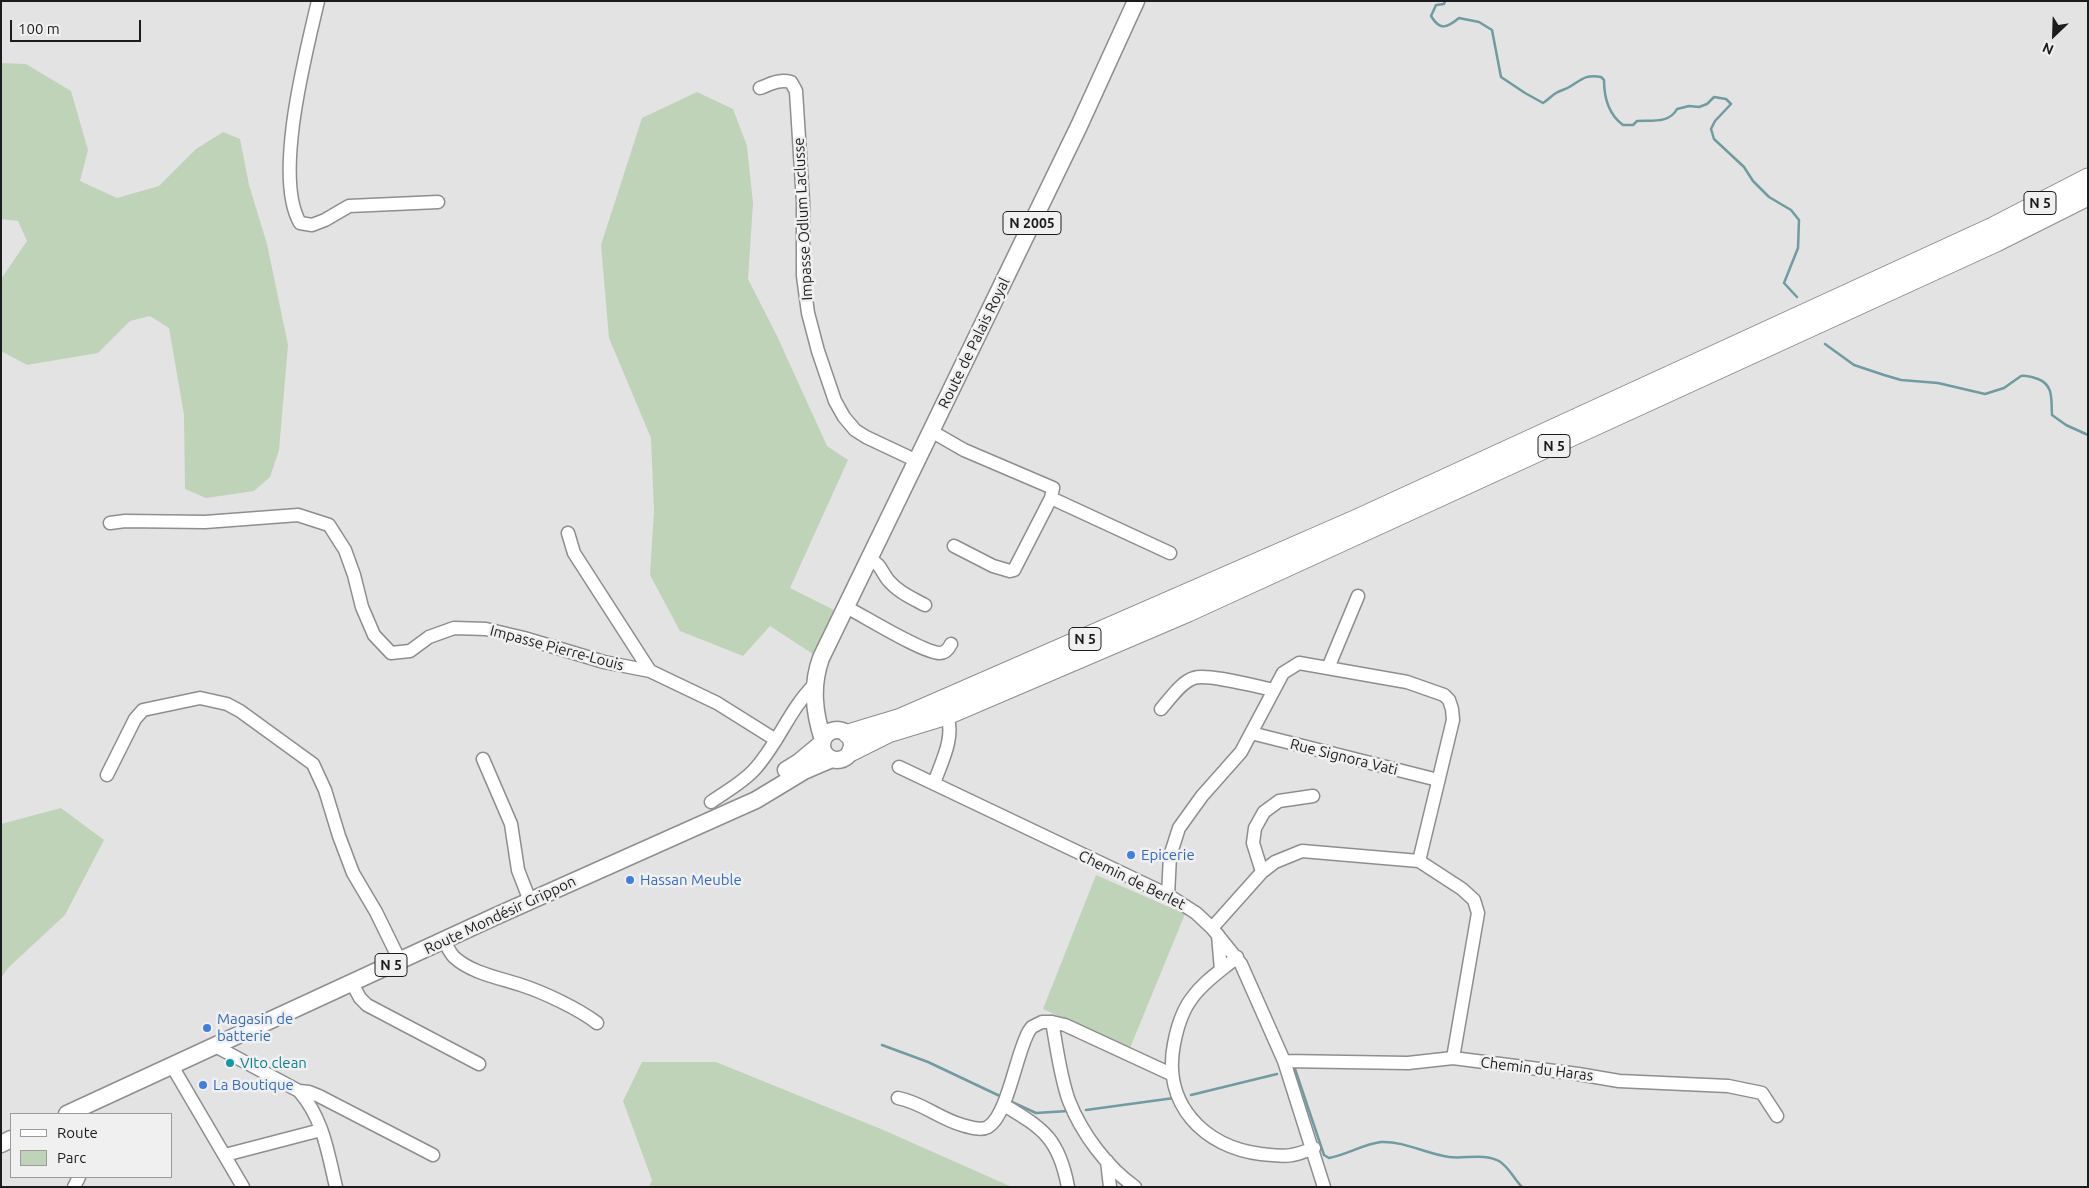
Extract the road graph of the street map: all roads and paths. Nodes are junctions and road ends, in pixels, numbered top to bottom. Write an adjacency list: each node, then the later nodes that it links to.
1 (318, 1): 6 (street)
2 (1136, 1): 7 (main road, Route de Palais Royal / N 2005)
3 (760, 88): 8 (street, Impasse Odlum Laclusse)
4 (2088, 178): 25 (highway, N 5)
5 (2088, 196): 24 (highway, N 5)
6 (438, 202)
7 (931, 431): 8 (main road, Route de Palais Royal / N 2005); 9 (street)
8 (917, 461): 14 (main road, Route de Palais Royal / N 2005)
9 (1052, 493): 12 (street); 13 (street)
10 (110, 524): 20 (street, Impasse Pierre-Louis)
11 (568, 533): 20 (street)
12 (954, 546)
13 (1170, 553)
14 (870, 559): 16 (street); 17 (main road, Route de Palais Royal / N 2005)
15 (1358, 596): 19 (street)
16 (925, 605)
17 (846, 607): 18 (street); 21 (main road, Route de Palais Royal / N 2005)
18 (951, 644)
19 (1328, 668): 22 (street); 34 (street)
20 (650, 671): 28 (street, Impasse Pierre-Louis)
21 (814, 685): 27 (main road); 28 (street); 29 (main road, Route de Palais Royal / N 2005)
22 (1274, 690): 23 (street); 26 (street)
23 (1160, 709)
24 (947, 715): 25 (highway); 27 (highway, N 5); 35 (street)
25 (905, 716): 27 (highway, N 5)
26 (1251, 733): 34 (street, Rue Signora Vati); 40 (street)
27 (846, 738): 29 (main road, N 5); 31 (main road, N 5)
28 (776, 740): 37 (street)
29 (822, 741): 31 (main road); 37 (main road, Route Mondésir Grippon / N 5)
30 (483, 759): 41 (street)
31 (832, 759): 37 (main road, Route Mondésir Grippon / N 5)
32 (899, 767): 35 (street, Chemin de Berlet)
33 (107, 775): 45 (street)
34 (1438, 780): 38 (street)
35 (934, 783): 40 (street, Chemin de Berlet)
36 (1313, 796): 39 (street)
37 (713, 810): 41 (main road, Route Mondésir Grippon / N 5)
38 (1419, 861): 39 (street); 51 (street)
39 (1262, 872): 42 (street)
40 (1168, 895): 42 (street, Chemin de Berlet)
41 (530, 901): 43 (main road, Route Mondésir Grippon / N 5)
42 (1215, 931): 44 (street, Chemin de Berlet); 46 (street)
43 (444, 941): 45 (main road, Route Mondésir Grippon / N 5); 49 (street)
44 (1238, 957): 46 (street); 52 (street, Chemin de Berlet)
45 (400, 961): 47 (main road, Route Mondésir Grippon / N 5)
46 (1221, 970): 55 (street)
47 (352, 983): 50 (main road, Route Mondésir Grippon / N 5); 53 (street)
48 (1052, 1022): 55 (street); 58 (street); 66 (street)
49 (597, 1023)
50 (215, 1046): 54 (main road, Route Mondésir Grippon / N 5); 56 (street)
51 (1453, 1058): 52 (street, Chemin du Haras); 61 (street, Chemin du Haras)
52 (1284, 1061): 63 (street, Chemin de Berlet)
53 (479, 1064)
54 (172, 1066): 59 (main road, Route Mondésir Grippon / N 5); 64 (street)
55 (1171, 1074): 63 (street)
56 (299, 1091): 62 (street); 65 (street)
57 (898, 1098): 58 (street)
58 (1004, 1106): 69 (street)
59 (94, 1108): 60 (main road, Route Mondésir Grippon / N 5)
60 (72, 1113)
61 (1777, 1116)
62 (321, 1130): 64 (street); 68 (street)
63 (1314, 1148): 72 (street, Chemin de Berlet)
64 (225, 1155): 67 (street)
65 (433, 1155)
66 (1107, 1161): 70 (street); 71 (street)
67 (243, 1187)
68 (336, 1187)
69 (1068, 1187)
70 (1110, 1187)
71 (1135, 1187)
72 (1324, 1187)

